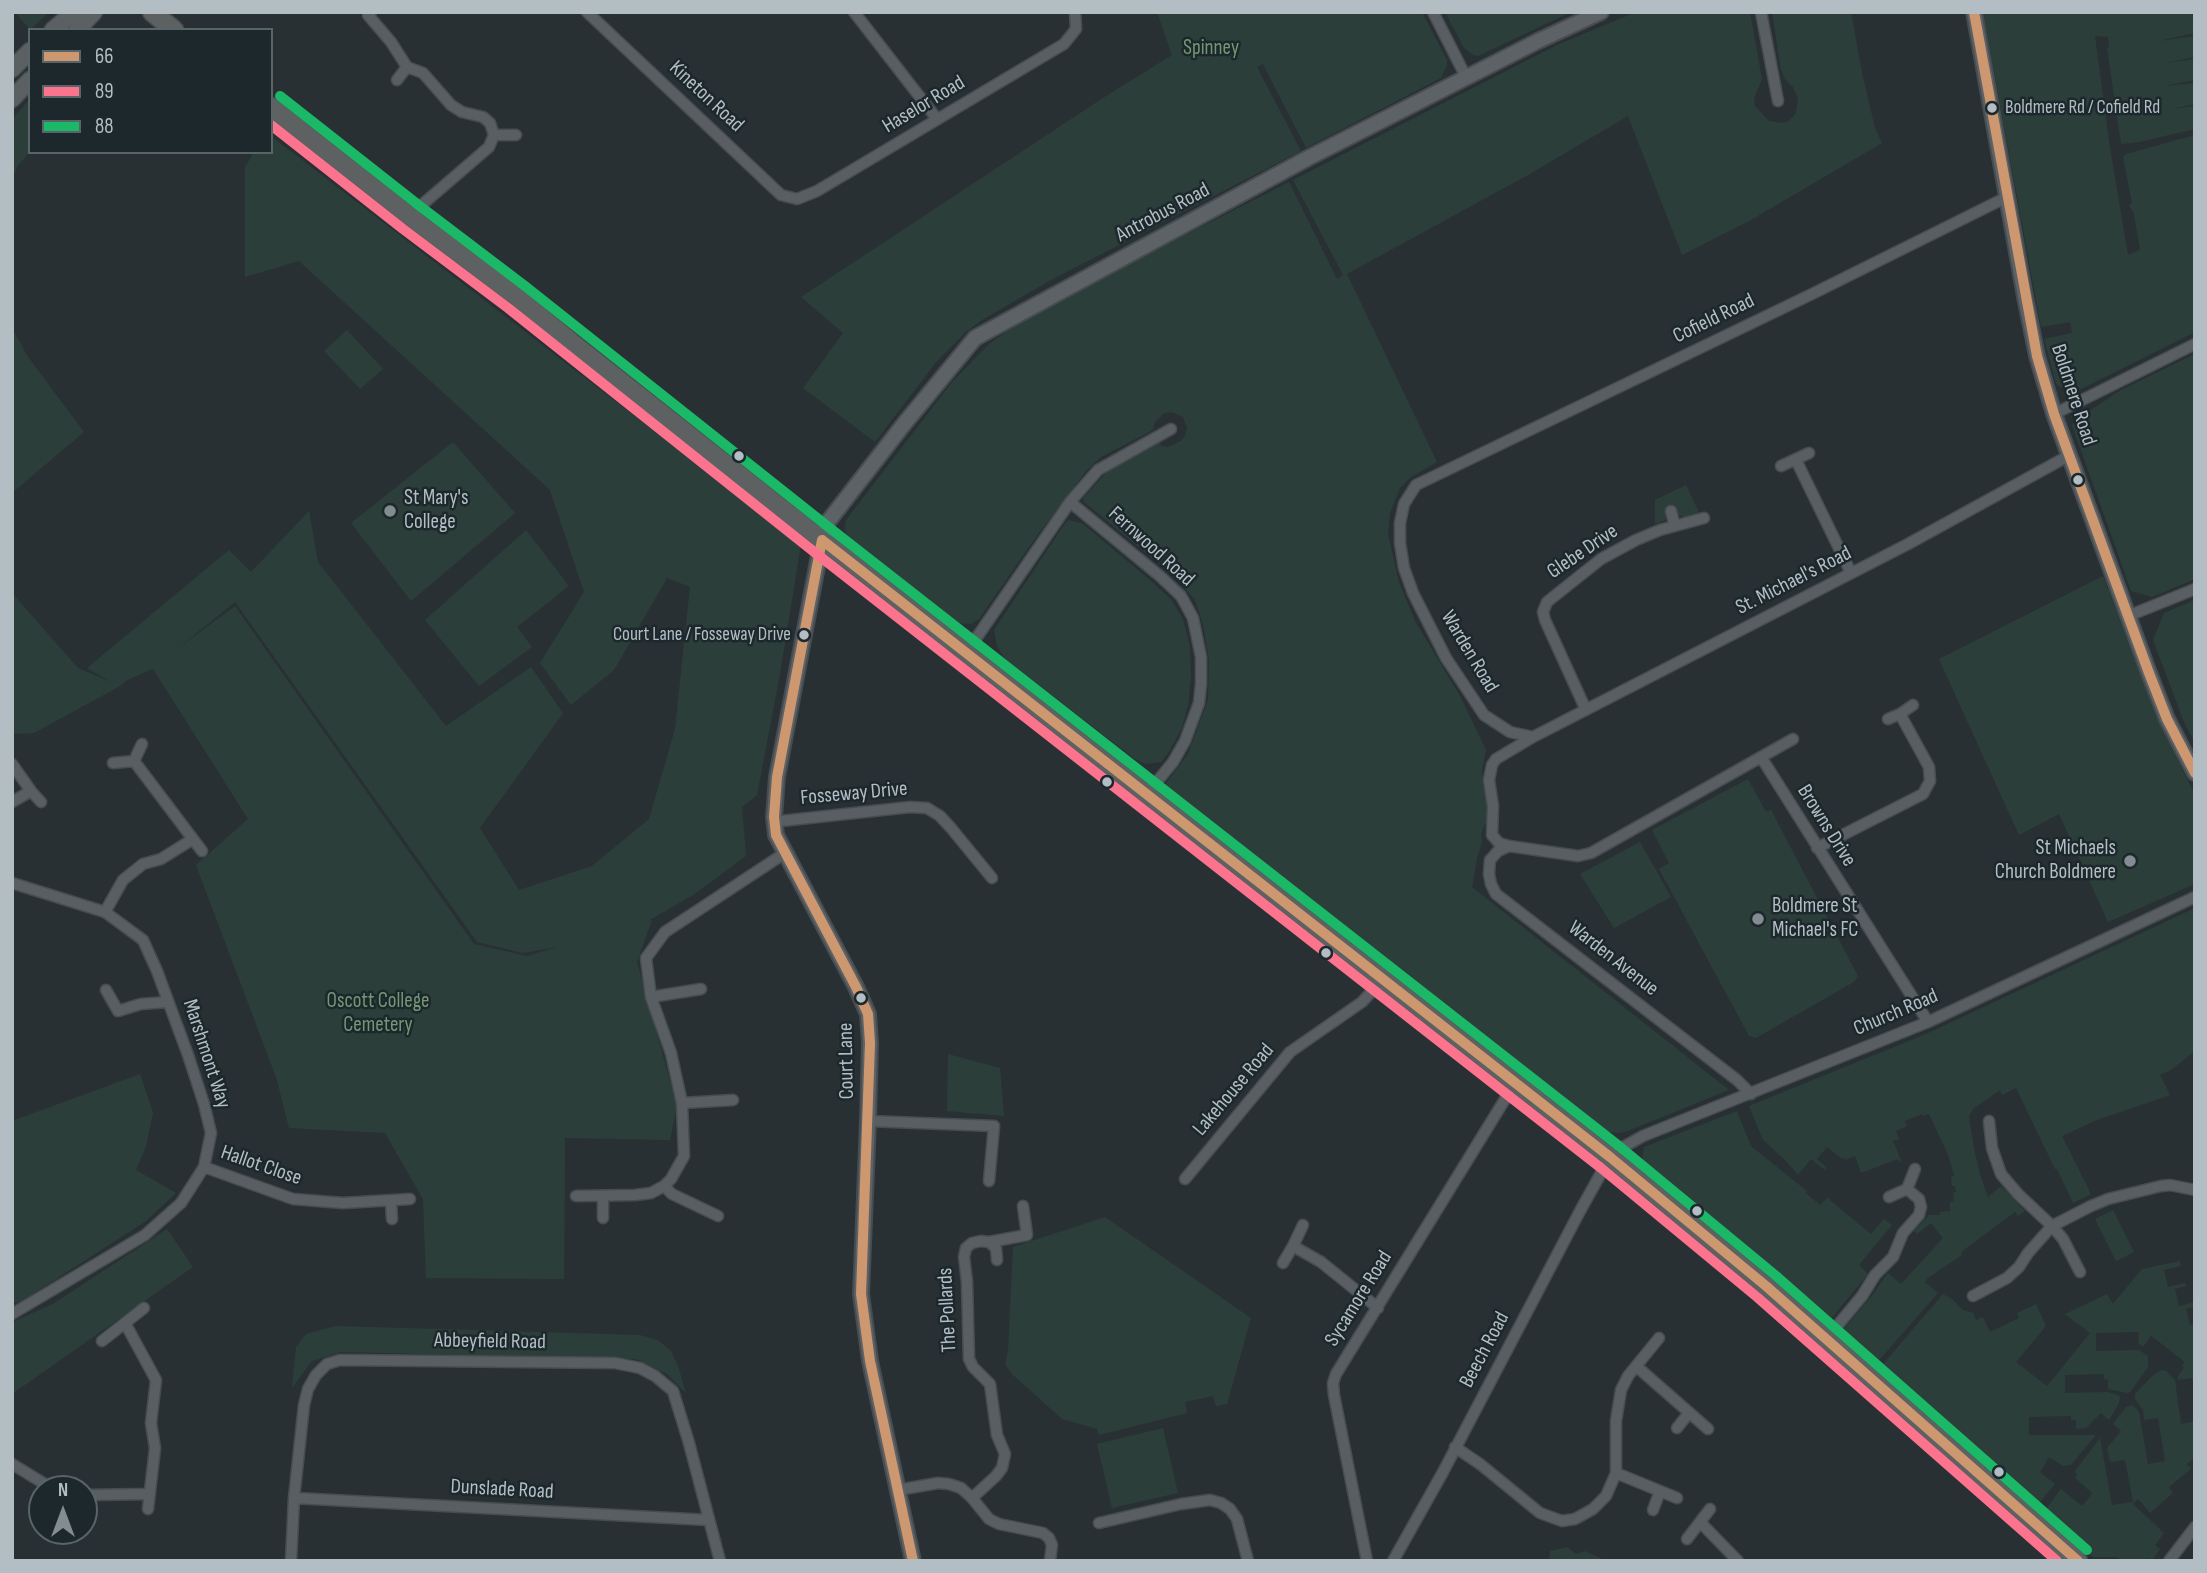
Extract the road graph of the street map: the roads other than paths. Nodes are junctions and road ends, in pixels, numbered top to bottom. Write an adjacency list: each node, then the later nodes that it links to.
1 (94, 12): 11 (main road)
2 (152, 12): 13 (highway)
3 (371, 12): 15 (street)
4 (587, 12): 27 (street, Kineton Road)
5 (854, 12): 23 (street)
6 (1074, 12): 23 (street, Haselor Road)
7 (1433, 12): 17 (street)
8 (1601, 12): 17 (street, Antrobus Road)
9 (1760, 12): 21 (street)
10 (1974, 12): 26 (street, Boldmere Road)
11 (73, 18): 12 (main road)
12 (57, 28)
13 (172, 28)
14 (28, 53): 16 (main road)
15 (407, 67): 18 (street); 24 (street)
16 (12, 69)
17 (1466, 77): 41 (street, Antrobus Road)
18 (397, 80)
19 (28, 82): 20 (main road)
20 (12, 99)
21 (1778, 101)
22 (273, 109): 28 (highway)
23 (937, 119): 27 (street, Haselor Road)
24 (494, 135): 25 (street); 28 (street)
25 (516, 135)
26 (2007, 197): 30 (street, Boldmere Road); 36 (street, Cofield Road)
27 (803, 198)
28 (412, 218): 41 (highway)
29 (2195, 344): 30 (street)
30 (2054, 414): 33 (street, Boldmere Road)
31 (1171, 429): 37 (street)
32 (1809, 453): 34 (street)
33 (2070, 455): 42 (street, St. Michael's Road); 44 (street, Boldmere Road)
34 (1796, 460): 35 (street); 42 (street)
35 (1781, 466)
36 (1437, 473): 50 (street, Warden Road)
37 (1070, 502): 45 (street); 59 (street, Fernwood Road)
38 (1671, 510): 40 (street)
39 (1704, 518): 40 (street, Glebe Drive)
40 (1675, 526): 47 (street, Glebe Drive)
41 (821, 540): 45 (highway); 62 (street, Court Lane)
42 (1852, 573): 47 (street, St. Michael's Road)
43 (2195, 589): 44 (street)
44 (2128, 616): 57 (street, Boldmere Road)
45 (966, 653): 59 (highway)
46 (1913, 705): 48 (street)
47 (1586, 710): 50 (street, St. Michael's Road)
48 (1900, 714): 49 (street); 65 (street)
49 (1888, 719)
50 (1533, 737): 64 (street)
51 (1793, 739): 53 (street)
52 (142, 744): 54 (street)
53 (1761, 757): 64 (street); 65 (street, Browns Drive)
54 (134, 761): 55 (street); 63 (street)
55 (113, 763)
56 (12, 764): 58 (street)
57 (2195, 773)
58 (31, 791): 60 (street); 61 (street)
59 (1146, 794): 72 (highway)
60 (12, 802)
61 (41, 802)
62 (774, 817): 67 (street, Court Lane); 68 (street, Fosseway Drive)
63 (193, 839): 66 (street); 71 (street)
64 (1509, 846): 81 (street, Warden Avenue)
65 (1817, 848): 79 (street, Browns Drive)
66 (202, 851)
67 (785, 853): 75 (street); 84 (street, Court Lane)
68 (992, 878)
69 (12, 883): 71 (street, Marshmont Way)
70 (2195, 897): 79 (street, Church Road)
71 (105, 912): 76 (street, Marshmont Way)
72 (1383, 979): 80 (highway); 89 (street, Lakehouse Road)
73 (701, 989): 75 (street)
74 (106, 990): 77 (street)
75 (650, 997): 83 (street)
76 (168, 1002): 77 (street); 87 (street, Marshmont Way)
77 (118, 1011): 78 (street)
78 (109, 1018)
79 (1928, 1022): 81 (street, Church Road)
80 (1515, 1083): 86 (highway); 112 (street, Sycamore Road)
81 (1751, 1094): 86 (street, Church Road)
82 (733, 1100): 83 (street)
83 (682, 1103): 91 (street)
84 (868, 1121): 90 (street); 126 (street, Court Lane)
85 (1989, 1121): 104 (street)
86 (1611, 1157): 116 (highway); 122 (street, Beech Road)
87 (204, 1167): 98 (street, Hallot Close); 113 (street, Marshmont Way)
88 (1915, 1169): 92 (street)
89 (1185, 1179)
90 (989, 1181)
91 (664, 1186): 95 (street); 100 (street)
92 (1907, 1189): 96 (street); 116 (street)
93 (2195, 1190): 104 (street)
94 (576, 1196): 95 (street)
95 (603, 1196): 101 (street)
96 (1889, 1197)
97 (411, 1199): 98 (street, Hallot Close)
98 (391, 1201): 102 (street)
99 (1023, 1206): 105 (street, The Pollards)
100 (718, 1216)
101 (603, 1218)
102 (392, 1219)
103 (1303, 1225): 106 (street)
104 (2053, 1226): 109 (street); 110 (street)
105 (989, 1242): 107 (street); 130 (street, The Pollards)
106 (1293, 1246): 108 (street); 112 (street)
107 (997, 1260)
108 (1283, 1263)
109 (2080, 1272)
110 (1973, 1296)
111 (144, 1308): 114 (street)
112 (1378, 1308): 146 (street, Sycamore Road)
113 (12, 1314)
114 (125, 1323): 117 (street); 129 (street)
115 (1659, 1338): 118 (street)
116 (1827, 1338): 149 (highway)
117 (102, 1340)
118 (1636, 1366): 119 (street); 124 (street)
119 (1689, 1413): 120 (street); 121 (street)
120 (1677, 1428)
121 (1708, 1429)
122 (1455, 1447): 124 (street); 147 (street, Beech Road)
123 (12, 1464): 125 (street)
124 (1616, 1473): 127 (street)
125 (30, 1475)
126 (898, 1490): 130 (street); 143 (street, Court Lane)
127 (1660, 1491): 132 (street); 134 (street)
128 (98, 1494): 129 (street)
129 (149, 1494): 133 (street)
130 (972, 1497): 144 (street)
131 (294, 1498): 136 (street, Dunslade Road); 136 (street, Abbeyfield Road); 141 (street, Abbeyfield Road)
132 (1677, 1498)
133 (148, 1509)
134 (1653, 1510)
135 (1710, 1510): 138 (street)
136 (708, 1520): 142 (street, Abbeyfield Road)
137 (1099, 1523): 145 (street)
138 (1701, 1523): 140 (street); 148 (street)
139 (2195, 1527): 150 (street)
140 (1687, 1539)
141 (291, 1561)
142 (720, 1561)
143 (913, 1561)
144 (1050, 1561)
145 (1248, 1561)
146 (1367, 1561)
147 (1393, 1561)
148 (1738, 1561)
149 (2078, 1561)
150 (2169, 1561)

